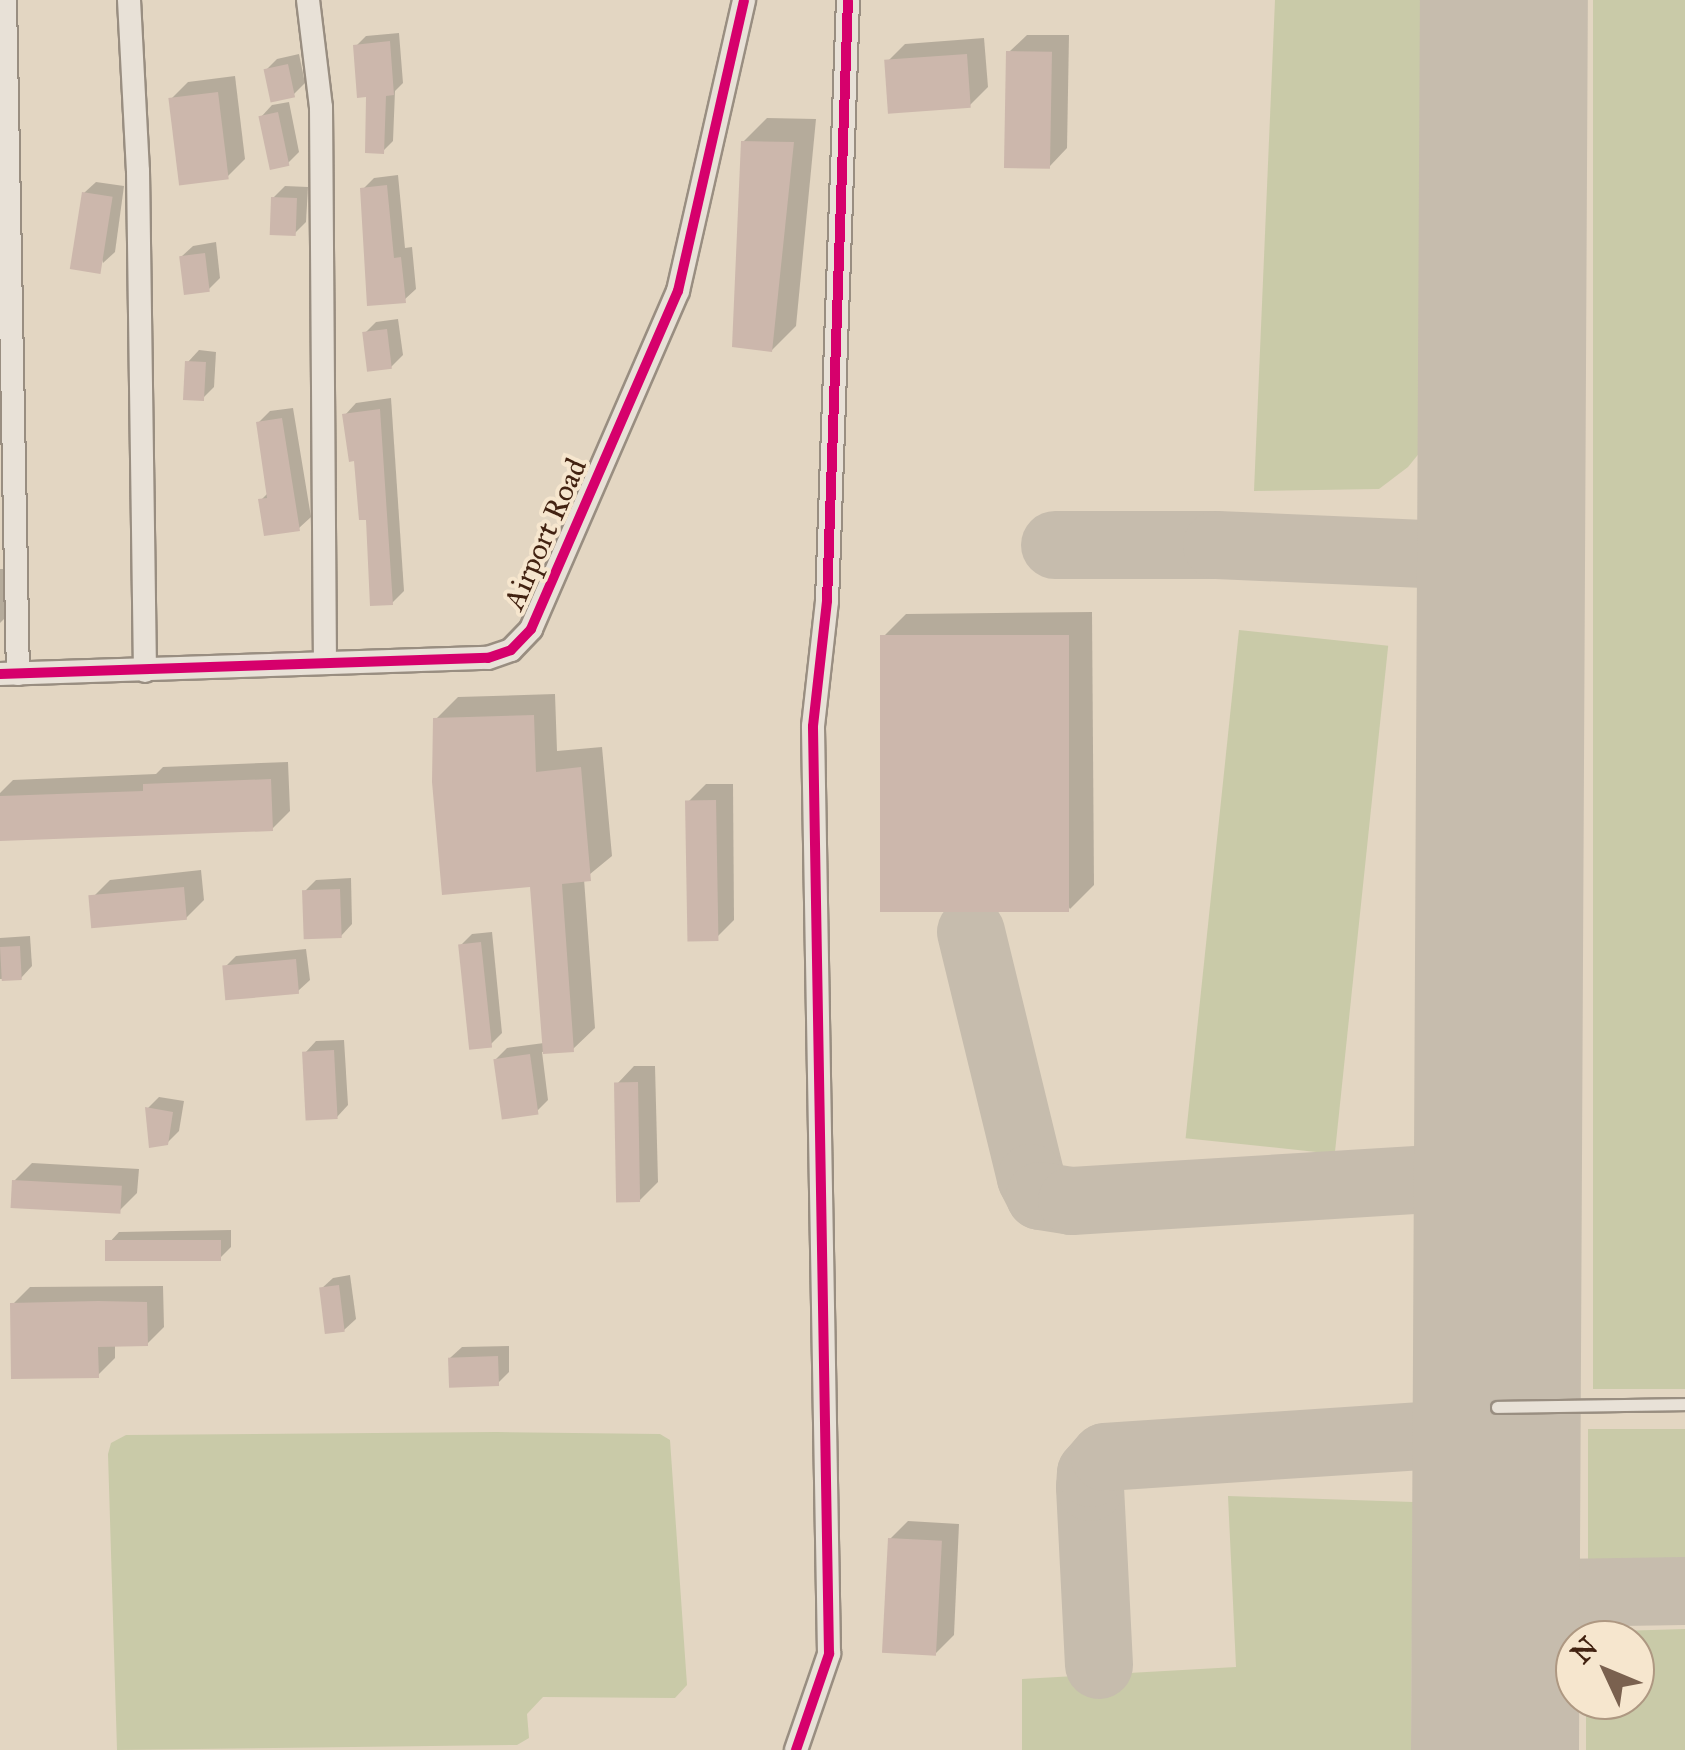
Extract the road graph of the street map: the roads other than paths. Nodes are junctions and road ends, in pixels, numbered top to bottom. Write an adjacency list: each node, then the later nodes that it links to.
1 (5, 0): 8 (street)
2 (129, 0): 7 (street)
3 (308, 0): 6 (street)
4 (744, 0): 6 (street, Airport Road)
5 (848, 0): 11 (street)
6 (325, 662): 7 (street, Airport Road)
7 (145, 670): 8 (street, Airport Road)
8 (9, 674)
9 (1685, 1404): 10 (lane)
10 (1497, 1407)
11 (796, 1750)

